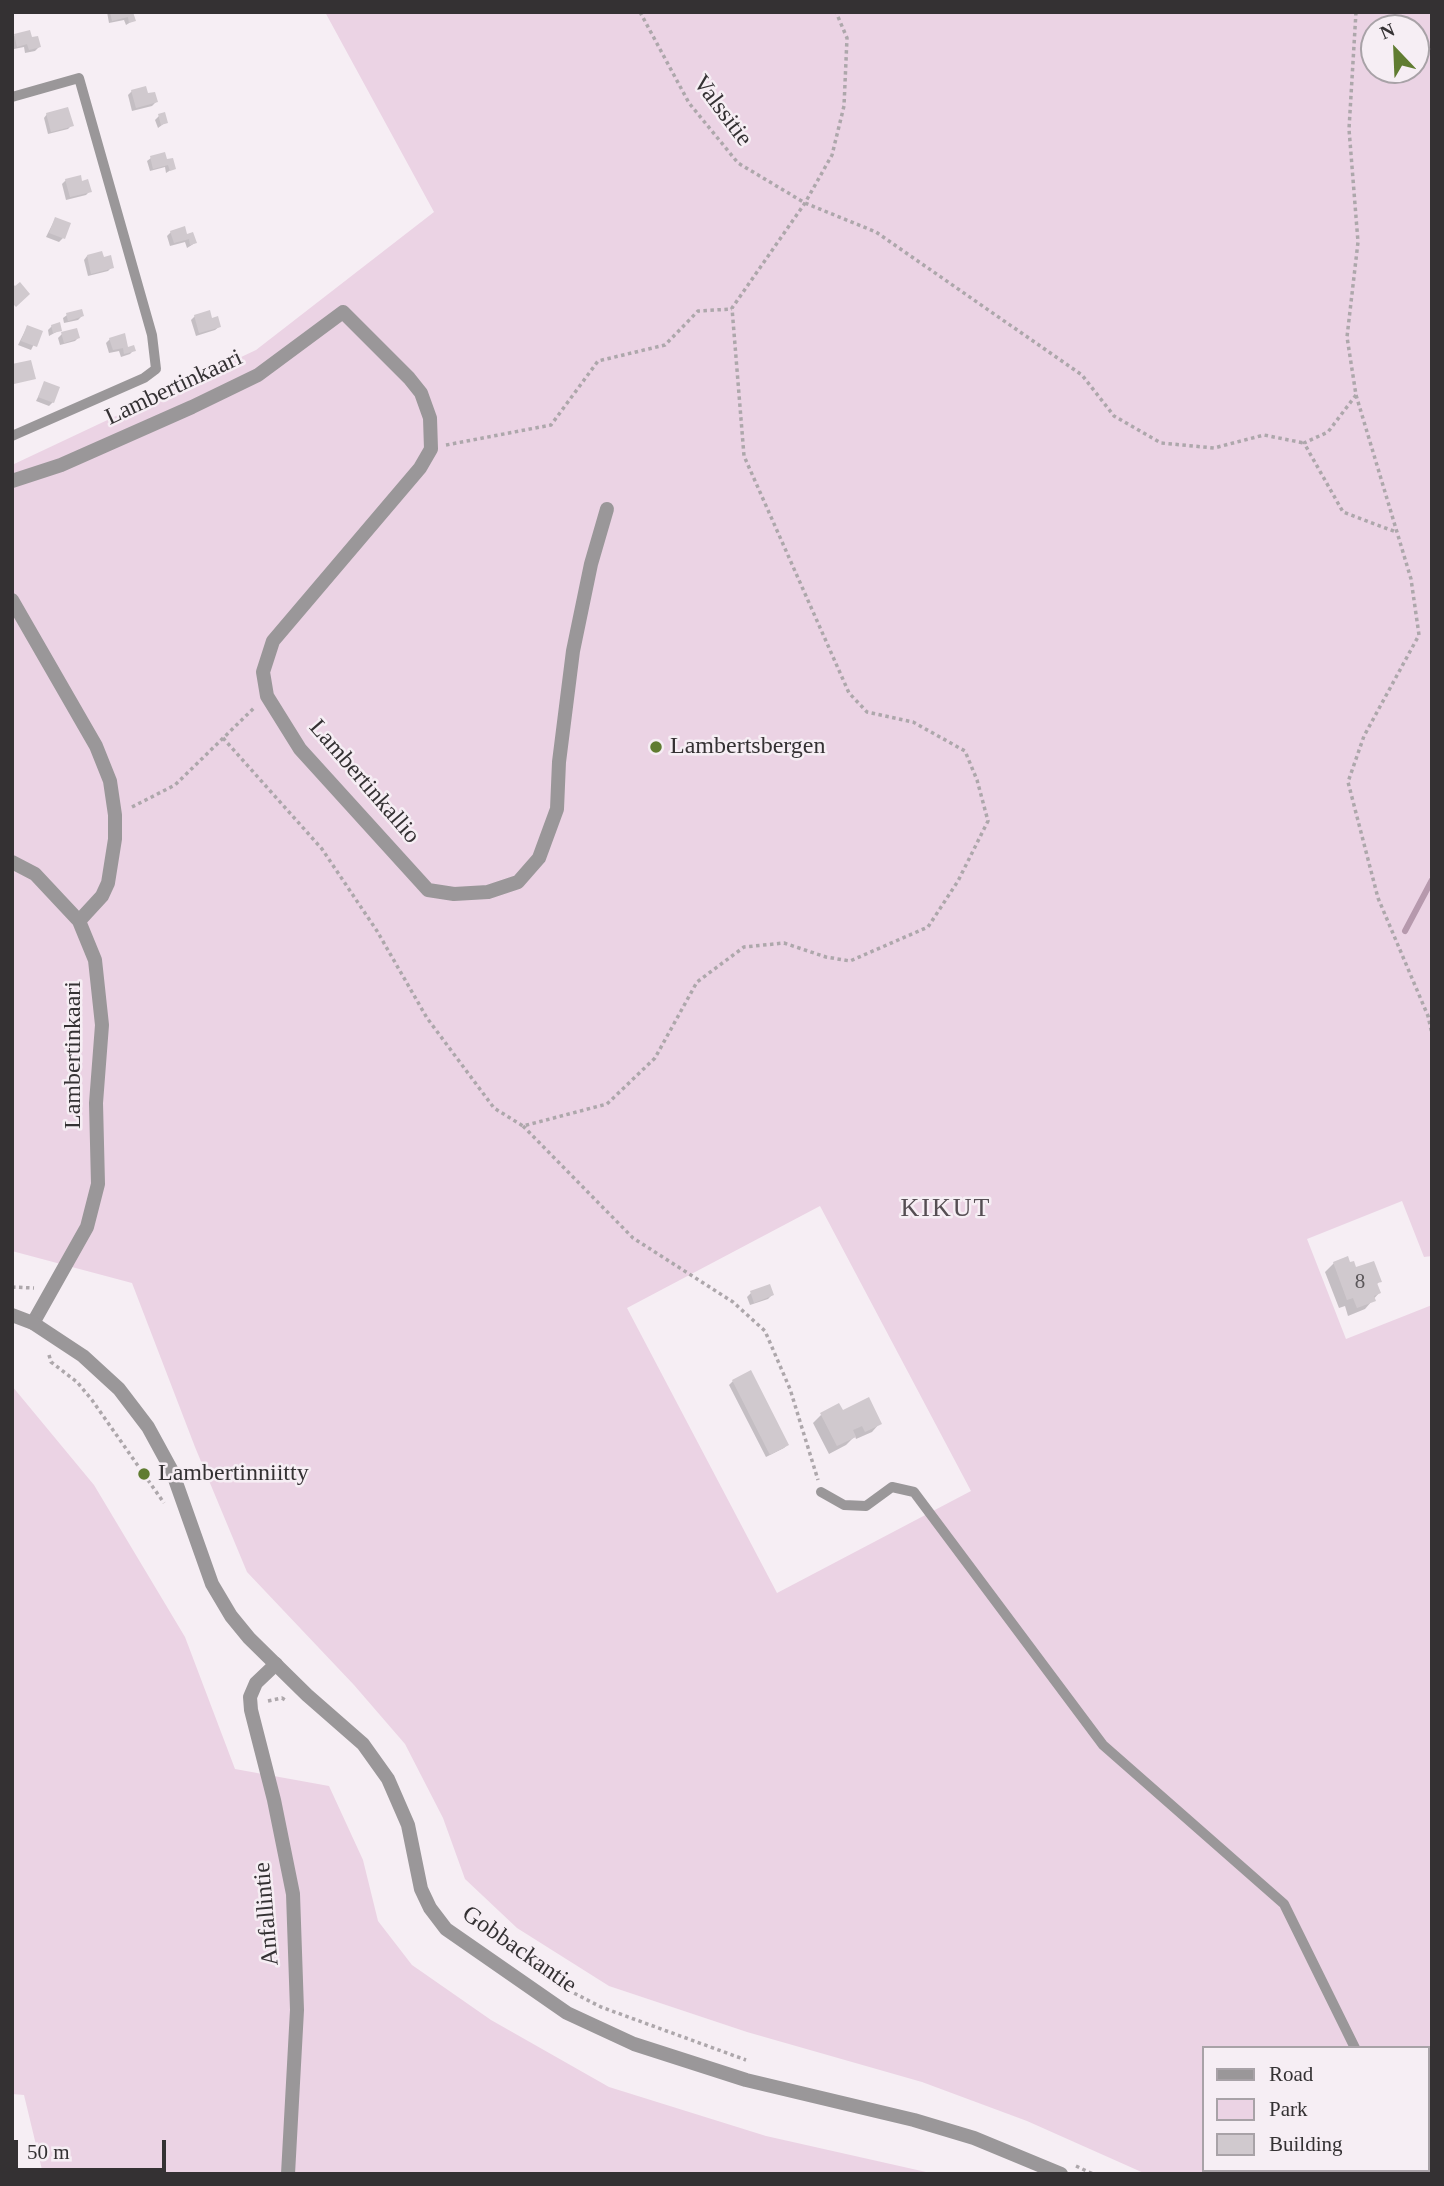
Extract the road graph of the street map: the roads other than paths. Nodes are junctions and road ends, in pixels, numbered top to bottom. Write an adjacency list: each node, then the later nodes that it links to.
1 (12, 97): 2 (lane)
2 (12, 436)
3 (12, 481): 6 (street, Lambertinkaari)
4 (607, 509): 6 (street, Lambertinkallio)
5 (12, 600): 8 (street)
6 (267, 696)
7 (12, 862): 8 (street)
8 (79, 921): 10 (street, Lambertinkaari)
9 (12, 1315): 10 (street, Gobbackantie)
10 (33, 1324): 12 (street, Gobbackantie)
11 (821, 1492): 13 (lane)
12 (276, 1664): 14 (street, Gobbackantie); 15 (street, Anfallintie)
13 (1354, 2046)
14 (1064, 2168)
15 (288, 2174)

